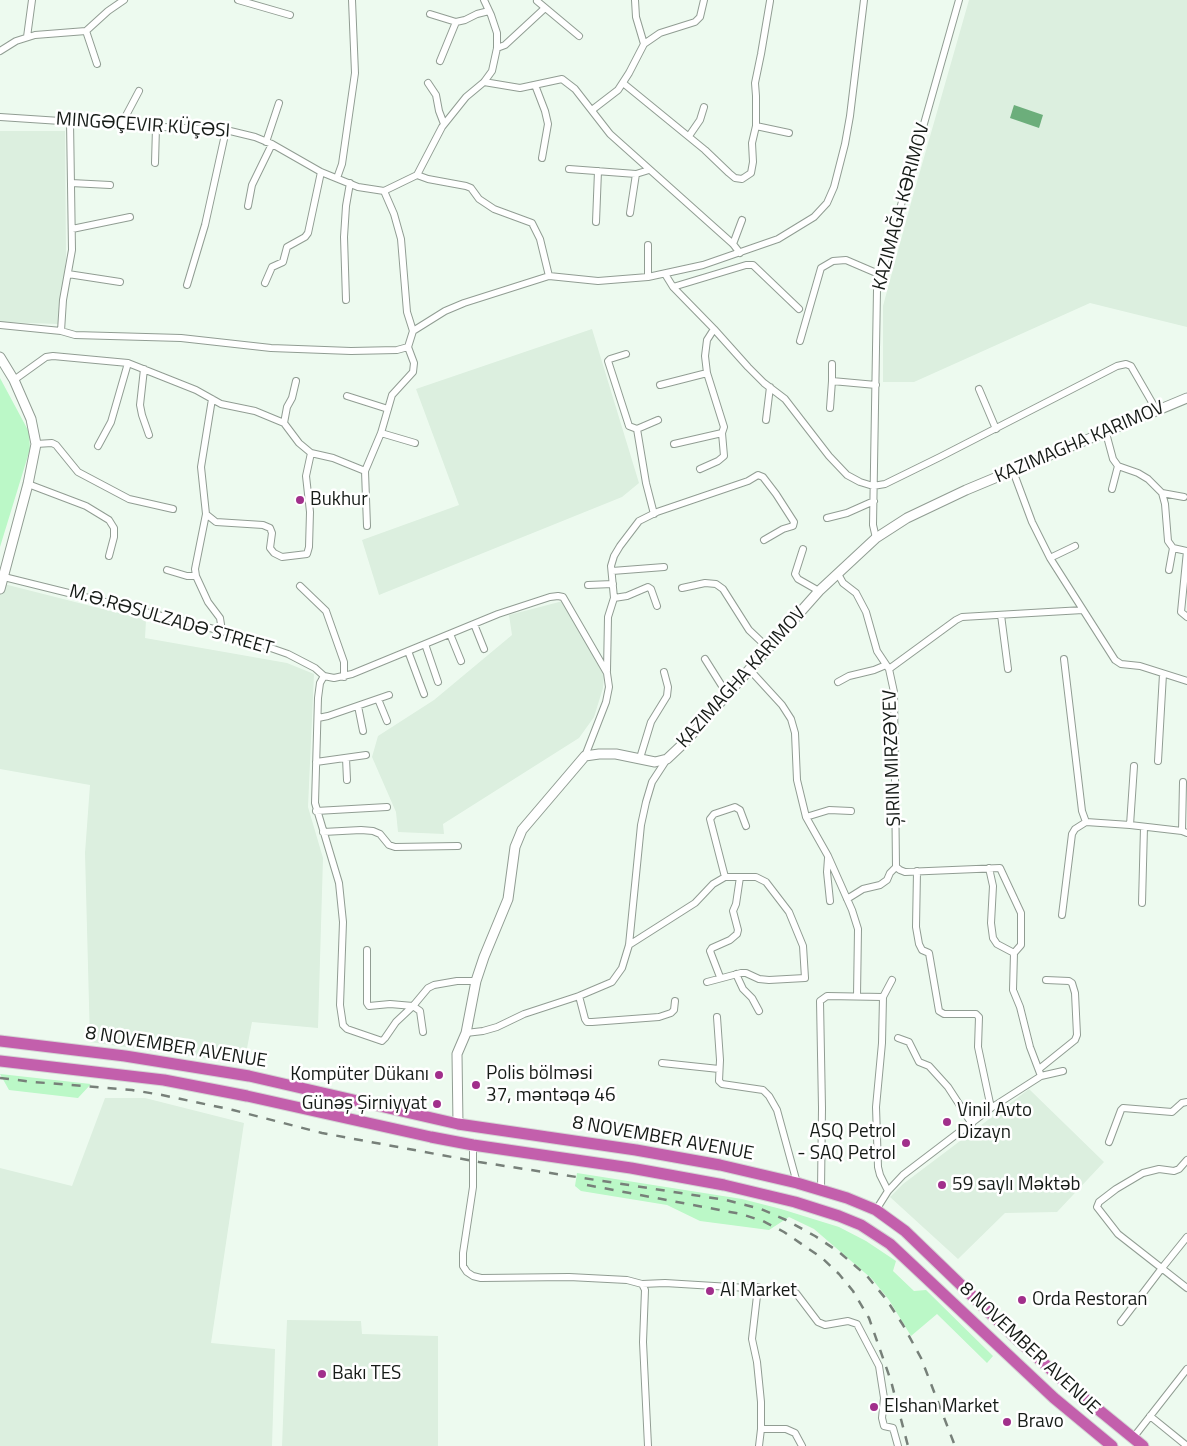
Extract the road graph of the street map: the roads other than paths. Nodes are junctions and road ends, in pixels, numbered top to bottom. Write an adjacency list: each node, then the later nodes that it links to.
1 (32, 0): 19 (street)
2 (124, 0): 17 (street)
3 (238, 0): 15 (street)
4 (352, 0): 51 (street)
5 (484, 0): 13 (street)
6 (635, 0): 20 (street)
7 (704, 0): 20 (street)
8 (864, 0): 64 (street)
9 (959, 0): 67 (street)
10 (537, 1): 12 (street)
11 (770, 1): 37 (street)
12 (545, 8): 18 (street); 21 (street)
13 (490, 11): 16 (street); 21 (street)
14 (430, 14): 16 (street)
15 (290, 15)
16 (456, 22): 23 (street)
17 (86, 30): 19 (street); 24 (street)
18 (579, 36)
19 (27, 37): 22 (street)
20 (644, 44): 27 (street)
21 (497, 48): 25 (street)
22 (0, 51)
23 (440, 60)
24 (97, 64)
25 (484, 82): 28 (street); 35 (street)
26 (428, 83): 35 (street)
27 (623, 83): 32 (street); 41 (street)
28 (535, 85): 32 (street); 43 (street)
29 (139, 91): 36 (street)
30 (279, 103): 42 (street)
31 (704, 107): 41 (street)
32 (592, 110): 46 (street)
33 (0, 117): 34 (street, MINGƏÇEVIR KÜÇƏSI)
34 (70, 121): 36 (street, MINGƏÇEVIR KÜÇƏSI); 52 (street)
35 (444, 124): 50 (street)
36 (121, 125): 38 (street, MINGƏÇEVIR KÜÇƏSI)
37 (756, 126): 40 (street); 41 (street)
38 (156, 127): 39 (street, MINGƏÇEVIR KÜÇƏSI); 44 (street)
39 (226, 130): 42 (street, MINGƏÇEVIR KÜÇƏSI); 72 (street)
40 (790, 133)
41 (689, 136)
42 (269, 143): 48 (street, MINGƏÇEVIR KÜÇƏSI); 56 (street)
43 (542, 158)
44 (155, 163)
45 (568, 169): 47 (street)
46 (649, 170): 49 (street); 62 (street)
47 (598, 171): 49 (street); 60 (street)
48 (321, 172): 51 (street, MINGƏÇEVIR KÜÇƏSI); 71 (street)
49 (636, 174): 57 (street)
50 (417, 175): 55 (street); 68 (street)
51 (337, 178): 53 (street, MINGƏÇEVIR KÜÇƏSI)
52 (71, 183): 54 (street); 61 (street)
53 (350, 183): 55 (street, MINGƏÇEVIR KÜÇƏSI); 74 (street)
54 (110, 184)
55 (384, 191): 79 (street)
56 (248, 206)
57 (630, 213)
58 (130, 217): 61 (street)
59 (742, 220): 62 (street)
60 (596, 222)
61 (72, 229): 65 (street)
62 (733, 244): 64 (street)
63 (648, 245): 69 (street)
64 (740, 253): 66 (street)
65 (68, 274): 70 (street); 78 (street)
66 (665, 274): 69 (street); 73 (street)
67 (881, 275): 80 (street); 92 (street)
68 (549, 276): 69 (street); 79 (street)
69 (648, 277)
70 (120, 282)
71 (265, 284)
72 (187, 285)
73 (673, 287): 75 (street); 77 (street)
74 (346, 300)
75 (799, 309)
76 (0, 325): 78 (street)
77 (714, 328): 87 (street); 93 (street)
78 (61, 331): 81 (street)
79 (413, 331): 81 (street)
80 (800, 341)
81 (408, 347): 99 (street)
82 (626, 354): 104 (street)
83 (0, 357): 88 (street)
84 (128, 363): 86 (street); 88 (street); 113 (street)
85 (832, 364): 90 (street)
86 (144, 369): 97 (street); 109 (street)
87 (707, 373): 91 (street); 106 (street)
88 (14, 380): 111 (street)
89 (296, 381): 103 (street)
90 (832, 382): 92 (street); 98 (street)
91 (660, 385)
92 (876, 385): 120 (street)
93 (770, 387): 102 (street); 120 (street)
94 (979, 389): 105 (street)
95 (347, 396): 99 (street)
96 (1187, 398): 100 (street, KAZIMAGHA KARIMOV)
97 (212, 399): 103 (street); 126 (street)
98 (830, 408)
99 (388, 409): 107 (street)
100 (1157, 411): 105 (street); 108 (street, KAZIMAGHA KARIMOV)
101 (658, 420): 104 (street)
102 (766, 420)
103 (284, 423): 114 (street)
104 (637, 429): 127 (street)
105 (996, 429): 120 (street)
106 (722, 432): 112 (street); 116 (street)
107 (382, 433): 110 (street); 117 (street)
108 (1106, 433): 115 (street); 118 (street, KAZIMAGHA KARIMOV)
109 (149, 435)
110 (415, 443)
111 (36, 444): 119 (street); 125 (street)
112 (674, 444)
113 (98, 446)
114 (311, 453): 117 (street); 126 (street)
115 (1118, 466): 121 (street); 122 (street)
116 (700, 469)
117 (365, 471): 129 (street)
118 (1013, 471): 130 (street, KAZIMAGHA KARIMOV); 137 (street)
119 (28, 484): 136 (street); 144 (street)
120 (873, 486): 124 (street)
121 (1112, 489)
122 (1162, 494): 123 (street); 133 (street)
123 (1184, 497)
124 (874, 501): 128 (street); 130 (street)
125 (173, 509)
126 (206, 514): 143 (street)
127 (654, 514): 131 (street); 141 (street)
128 (827, 518)
129 (367, 526)
130 (876, 538): 142 (street, KAZIMAGHA KARIMOV)
131 (764, 540)
132 (1075, 546): 137 (street)
133 (1173, 548): 135 (street); 140 (street)
134 (803, 550): 150 (street)
135 (1187, 551): 155 (street)
136 (109, 556)
137 (1050, 558): 153 (street)
138 (664, 567): 141 (street)
139 (167, 570): 143 (street)
140 (1169, 570)
141 (612, 571): 146 (street)
142 (838, 574): 150 (street, KAZIMAGHA KARIMOV); 166 (street, ŞIRIN MIRZƏYEV)
143 (196, 576): 157 (street)
144 (4, 577): 149 (street); 157 (street, M.Ə.RƏSULZADƏ STREET)
145 (588, 584): 146 (street)
146 (613, 584): 151 (street)
147 (300, 586): 173 (street)
148 (682, 588): 160 (street)
149 (0, 589)
150 (819, 591): 160 (street, KAZIMAGHA KARIMOV)
151 (614, 598): 152 (street); 170 (street)
152 (657, 606)
153 (1083, 610): 154 (street); 171 (street)
154 (1001, 615): 166 (street); 168 (street)
155 (1187, 617)
156 (474, 624): 158 (street); 161 (street); 170 (street)
157 (222, 631): 172 (street, M.Ə.RƏSULZADƏ STREET)
158 (450, 634): 159 (street); 165 (street)
159 (425, 644): 162 (street); 175 (street)
160 (768, 648): 167 (street, KAZIMAGHA KARIMOV)
161 (484, 649)
162 (408, 651): 173 (street); 177 (street)
163 (705, 659): 178 (street)
164 (1064, 659): 199 (street)
165 (461, 661)
166 (887, 667): 176 (street); 207 (street, ŞIRIN MIRZƏYEV)
167 (749, 669): 178 (street, KAZIMAGHA KARIMOV); 198 (street)
168 (1008, 669)
169 (664, 672): 188 (street)
170 (607, 673): 186 (street)
171 (1163, 674): 174 (street); 190 (street)
172 (324, 676): 173 (street); 182 (street)
173 (344, 677)
174 (1187, 681)
175 (438, 682)
176 (838, 682)
177 (424, 694)
178 (727, 694): 189 (street, KAZIMAGHA KARIMOV)
179 (389, 695): 180 (street)
180 (378, 699): 181 (street); 183 (street)
181 (358, 706): 182 (street); 184 (street)
182 (318, 718): 191 (street)
183 (387, 721)
184 (363, 731)
185 (366, 754): 187 (street)
186 (586, 756): 188 (street, KAZIMAGHA KARIMOV); 223 (street)
187 (346, 758): 191 (street); 193 (street)
188 (640, 758): 189 (street, KAZIMAGHA KARIMOV)
189 (667, 759): 216 (street)
190 (1158, 761)
191 (316, 762): 197 (street)
192 (1134, 766): 200 (street)
193 (347, 780)
194 (1183, 782): 204 (street)
195 (387, 807): 197 (street)
196 (850, 810): 198 (street)
197 (316, 811): 203 (street)
198 (806, 817): 206 (street)
199 (1086, 822): 200 (street); 215 (street)
200 (1130, 825): 202 (street)
201 (746, 826): 210 (street)
202 (1144, 826): 204 (street); 214 (street)
203 (323, 832): 205 (street); 229 (street)
204 (1184, 832)
205 (458, 846)
206 (828, 856): 212 (street); 213 (street)
207 (896, 866): 209 (street); 212 (street)
208 (989, 868): 209 (street); 218 (street); 218 (street)
209 (917, 872): 243 (street)
210 (724, 877): 211 (street); 216 (street)
211 (740, 877): 219 (street); 220 (street)
212 (847, 899): 226 (street)
213 (830, 901)
214 (1142, 902)
215 (1062, 915)
216 (629, 946): 225 (street)
217 (367, 950): 229 (street)
218 (1014, 953): 239 (street)
219 (736, 974): 220 (street); 230 (street)
220 (720, 978): 224 (street)
221 (892, 980): 227 (street)
222 (1046, 980): 239 (street)
223 (476, 981): 229 (street); 233 (street)
224 (707, 982)
225 (579, 996): 228 (street); 233 (street)
226 (857, 996): 227 (street); 250 (street)
227 (883, 997): 251 (street)
228 (675, 1001)
229 (413, 1006): 232 (street)
230 (759, 1012)
231 (717, 1017): 238 (street)
232 (422, 1032)
233 (466, 1033): 244 (street)
234 (898, 1038): 245 (street)
235 (0, 1041): 244 (highway, 8 NOVEMBER AVENUE)
236 (0, 1061): 247 (highway, 8 NOVEMBER AVENUE)
237 (662, 1063): 238 (street)
238 (719, 1069): 249 (street)
239 (1038, 1069): 241 (street)
240 (1062, 1071): 241 (street)
241 (1041, 1076): 243 (street)
242 (1187, 1102): 246 (street)
243 (991, 1108): 245 (street)
244 (458, 1124): 249 (highway, 8 NOVEMBER AVENUE)
245 (972, 1124): 251 (street)
246 (1109, 1142)
247 (473, 1145): 255 (street); 267 (highway, 8 NOVEMBER AVENUE)
248 (1187, 1160): 254 (street)
249 (796, 1183): 250 (highway, 8 NOVEMBER AVENUE)
250 (821, 1190): 252 (highway, 8 NOVEMBER AVENUE)
251 (888, 1190): 252 (street)
252 (876, 1210): 262 (highway, 8 NOVEMBER AVENUE)
253 (1187, 1237): 254 (street)
254 (1162, 1268): 257 (street); 258 (street)
255 (642, 1284): 256 (street); 263 (street)
256 (758, 1287): 261 (street); 266 (street)
257 (1187, 1288)
258 (1121, 1322)
259 (1187, 1369): 260 (street)
260 (1150, 1416): 262 (street); 269 (street)
261 (761, 1429): 264 (street); 265 (street)
262 (1130, 1442): 268 (highway, 8 NOVEMBER AVENUE)
263 (648, 1446)
264 (759, 1446)
265 (802, 1446)
266 (898, 1446)
267 (1112, 1446)
268 (1143, 1446)
269 (1187, 1446)

